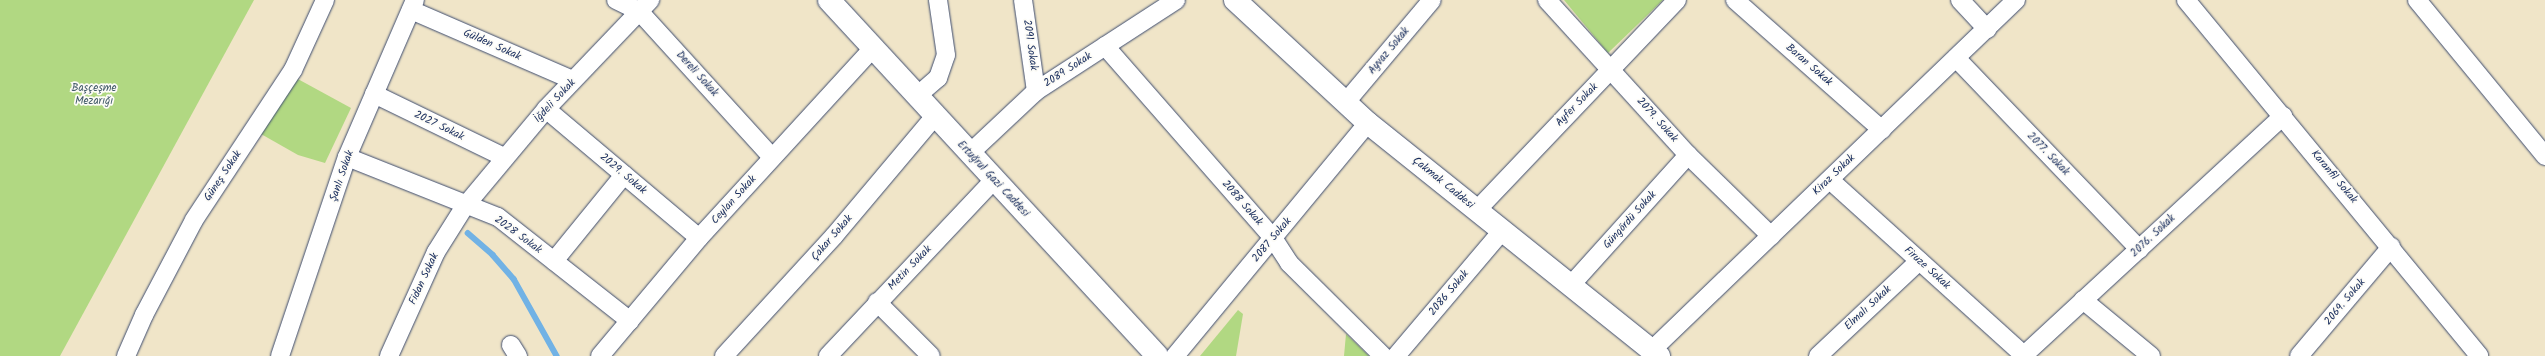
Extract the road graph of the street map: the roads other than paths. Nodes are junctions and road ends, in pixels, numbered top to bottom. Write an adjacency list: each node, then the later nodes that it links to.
1 (325, 0): 57 (street, Güneş Sokak)
2 (616, 0): 17 (street, Dereli Sokak)
3 (829, 0): 20 (main road, Ertuğrul Gazi Caddesi)
4 (938, 0): 26 (street)
5 (1024, 0): 24 (street, 2091 Sokak)
6 (1176, 0): 19 (street, 2089 Sokak)
7 (1235, 0): 27 (main road, Çakmak Caddesi)
8 (1432, 0): 27 (street, Ayvaz Sokak)
9 (1547, 0): 22 (street, 2079. Sokak)
10 (1678, 0): 22 (street, Ayfer Sokak)
11 (1735, 0): 32 (street, Baran Sokak)
12 (1960, 0): 18 (street)
13 (2016, 0): 18 (street, Kiraz Sokak)
14 (2186, 0): 30 (street, Karanfil Sokak)
15 (2418, 0): 35 (street)
16 (413, 5): 23 (street, Gülden Sokak); 25 (street, Şanlı Sokak)
17 (644, 5): 23 (street, İğdeli Sokak); 38 (street, Dereli Sokak)
18 (1987, 29): 21 (street, Kiraz Sokak)
19 (1105, 46): 24 (street, 2089 Sokak); 47 (street, 2088 Sokak)
20 (873, 48): 26 (main road, Ertuğrul Gazi Caddesi); 38 (street, Ceylan Sokak)
21 (1956, 58): 32 (street, Kiraz Sokak); 49 (street, 2077. Sokak)
22 (1611, 70): 34 (street, 2079. Sokak); 43 (street, Ayfer Sokak)
23 (573, 80): 28 (street, İğdeli Sokak)
24 (1036, 91): 33 (street, 2089 Sokak)
25 (374, 94): 36 (street, Şanlı Sokak); 37 (street, 2027 Sokak)
26 (917, 96): 29 (main road, Ertuğrul Gazi Caddesi)
27 (1346, 102): 31 (main road, Çakmak Caddesi)
28 (546, 109): 37 (street, İğdeli Sokak); 39 (street, 2029. Sokak)
29 (935, 116): 33 (main road, Ertuğrul Gazi Caddesi); 61 (street, Çakar Sokak)
30 (2282, 116): 48 (street, Karanfil Sokak); 49 (street, 2076. Sokak)
31 (1368, 123): 43 (main road, Çakmak Caddesi); 47 (street, 2087 Sokak)
32 (1882, 130): 41 (street, Kiraz Sokak)
33 (970, 154): 40 (main road, Ertuğrul Gazi Caddesi)
34 (1688, 155): 45 (street, 2079. Sokak); 52 (street, Güngördü Sokak)
35 (2545, 156)
36 (348, 157): 42 (street, 2028 Sokak); 58 (street, Şanlı Sokak)
37 (504, 157): 42 (street, İğdeli Sokak)
38 (772, 157): 46 (street, Ceylan Sokak)
39 (624, 175): 46 (street, 2029. Sokak); 50 (street)
40 (994, 180): 54 (street, Metin Sokak); 64 (main road, Ertuğrul Gazi Caddesi)
41 (1830, 180): 45 (street, Kiraz Sokak); 51 (street, Firuze Sokak)
42 (465, 206): 50 (street, 2028 Sokak); 59 (street, Fidan Sokak)
43 (1477, 210): 44 (main road, Çakmak Caddesi)
44 (1502, 230): 52 (main road, Çakmak Caddesi); 67 (street, 2086 Sokak)
45 (1771, 236): 56 (street, Kiraz Sokak)
46 (700, 238): 55 (street, Ceylan Sokak)
47 (1273, 238): 65 (street, 2087 Sokak); 66 (street, 2088 Sokak)
48 (2392, 247): 71 (street, 2069. Sokak); 72 (street, Karanfil Sokak)
49 (2139, 249): 53 (street, 2076. Sokak)
50 (554, 261): 55 (street, 2028 Sokak)
51 (1919, 261): 68 (street, Elmalı Sokak); 69 (street, Firuze Sokak)
52 (1571, 285): 56 (main road, Çakmak Caddesi)
53 (2083, 300): 69 (street, 2076. Sokak); 70 (street)
54 (878, 302): 62 (street, Metin Sokak); 63 (street)
55 (630, 321): 60 (street, Ceylan Sokak)
56 (1656, 353)
57 (126, 356)
58 (280, 356)
59 (389, 356)
60 (600, 356)
61 (724, 356)
62 (828, 356)
63 (931, 356)
64 (1158, 356)
65 (1175, 356)
66 (1383, 356)
67 (1396, 356)
68 (1818, 356)
69 (2023, 356)
70 (2151, 356)
71 (2299, 356)
72 (2480, 356)

